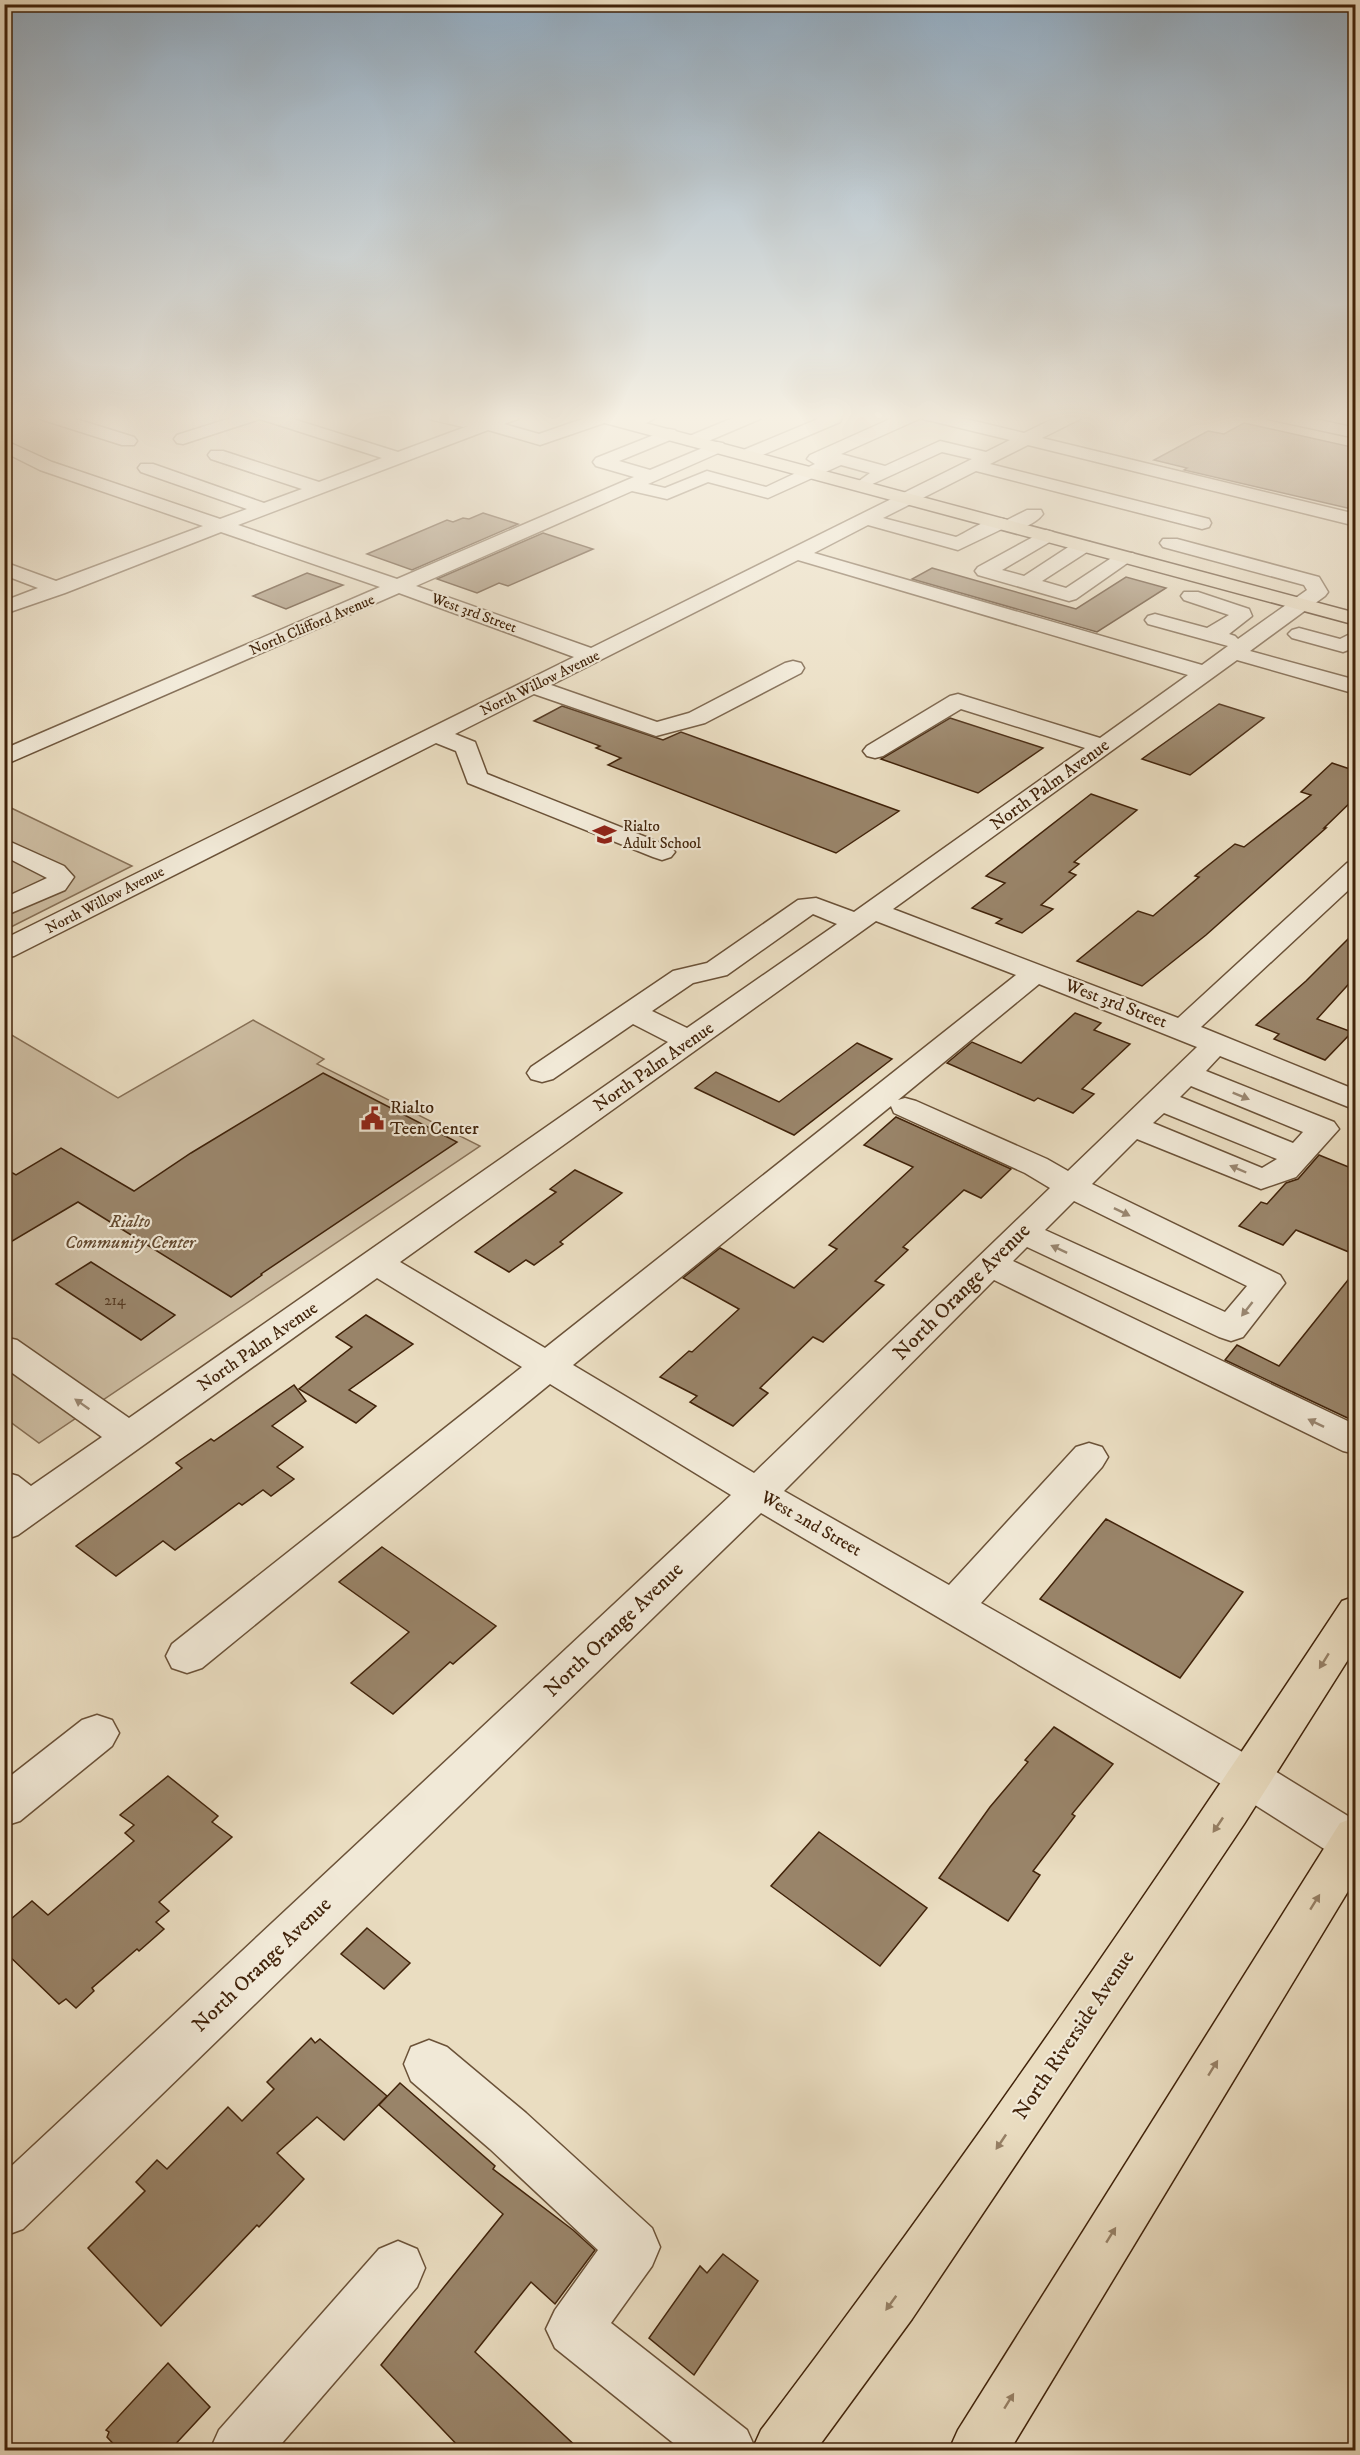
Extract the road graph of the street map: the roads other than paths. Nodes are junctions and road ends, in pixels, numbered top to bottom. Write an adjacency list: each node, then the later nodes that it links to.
1 (210, 530): 17 (street)
2 (230, 530): 16 (street, West 3rd Street)
3 (530, 530): 16 (street, North Clifford Avenue)
4 (846, 530): 11 (street, North Willow Avenue)
5 (905, 530): 6 (street)
6 (992, 530)
7 (1024, 530): 8 (main road)
8 (1046, 536): 10 (main road); 15 (street)
9 (1170, 543): 18 (street)
10 (1083, 546): 12 (main road); 15 (street)
11 (797, 554): 22 (street); 26 (street, North Willow Avenue)
12 (1126, 557): 14 (main road); 19 (street)
13 (4, 568): 17 (street)
14 (1214, 581): 18 (main road); 24 (street)
15 (1026, 583): 19 (street)
16 (400, 587): 26 (street, West 3rd Street); 34 (street, North Clifford Avenue)
17 (58, 589): 20 (street)
18 (1310, 592): 21 (main road); 27 (street, North Palm Avenue)
19 (1069, 595): 22 (street)
20 (4, 608)
21 (1356, 619)
22 (1028, 621): 27 (street)
23 (1299, 634): 25 (street)
24 (1208, 635): 27 (street); 27 (street)
25 (1356, 637)
26 (593, 656): 29 (street, North Willow Avenue)
27 (1227, 657): 30 (street); 32 (street, North Palm Avenue)
28 (793, 668): 29 (street)
29 (533, 686): 31 (street, North Willow Avenue)
30 (1356, 687)
31 (435, 734): 36 (street); 40 (street, North Willow Avenue)
32 (1103, 747): 33 (street); 39 (street, North Palm Avenue)
33 (875, 751)
34 (4, 758)
35 (4, 846): 38 (street)
36 (663, 852)
37 (1356, 868): 43 (street)
38 (4, 908)
39 (866, 917): 41 (street, West 3rd Street); 42 (street, West 3rd Street); 44 (street, North Palm Avenue)
40 (4, 950)
41 (1036, 973): 43 (street, West 3rd Street); 58 (street)
42 (631, 1012): 44 (street); 46 (street)
43 (1182, 1030): 45 (street, West 3rd Street)
44 (690, 1041): 55 (street, North Palm Avenue)
45 (1215, 1043): 47 (street, North Orange Avenue); 49 (street, West 3rd Street)
46 (542, 1073)
47 (1187, 1074): 48 (street, North Orange Avenue); 52 (street, one-way to 52)
48 (1160, 1100): 51 (street, North Orange Avenue); 52 (street)
49 (1356, 1101)
50 (905, 1107): 53 (street)
51 (1133, 1126): 52 (street, one-way to 51); 53 (street, North Orange Avenue)
52 (1298, 1156)
53 (1070, 1186): 54 (street, North Orange Avenue); 54 (street, one-way to 54)
54 (1022, 1232): 56 (street, North Orange Avenue)
55 (377, 1263): 58 (street, West 2nd Street); 59 (street, North Palm Avenue)
56 (990, 1264): 60 (street, one-way to 56); 62 (street, North Orange Avenue)
57 (4, 1349): 59 (street, one-way to 57)
58 (547, 1366): 62 (street, West 2nd Street); 66 (street)
59 (129, 1437): 63 (street, North Palm Avenue)
60 (1356, 1441)
61 (1089, 1457): 64 (street)
62 (758, 1494): 64 (street, West 2nd Street); 72 (street, North Orange Avenue)
63 (13, 1506)
64 (953, 1607): 68 (street, West 2nd Street)
65 (1356, 1612): 68 (main road, North Riverside Avenue, one-way to 68)
66 (187, 1656)
67 (97, 1733): 69 (street)
68 (1249, 1778): 70 (street, West 2nd Street); 76 (main road, North Riverside Avenue, one-way to 76)
69 (4, 1807)
70 (1354, 1842): 77 (main road, one-way to 70)
71 (429, 2064): 75 (street)
72 (4, 2210)
73 (398, 2268): 74 (street)
74 (239, 2451)
75 (727, 2451)
76 (781, 2451)
77 (978, 2451)

